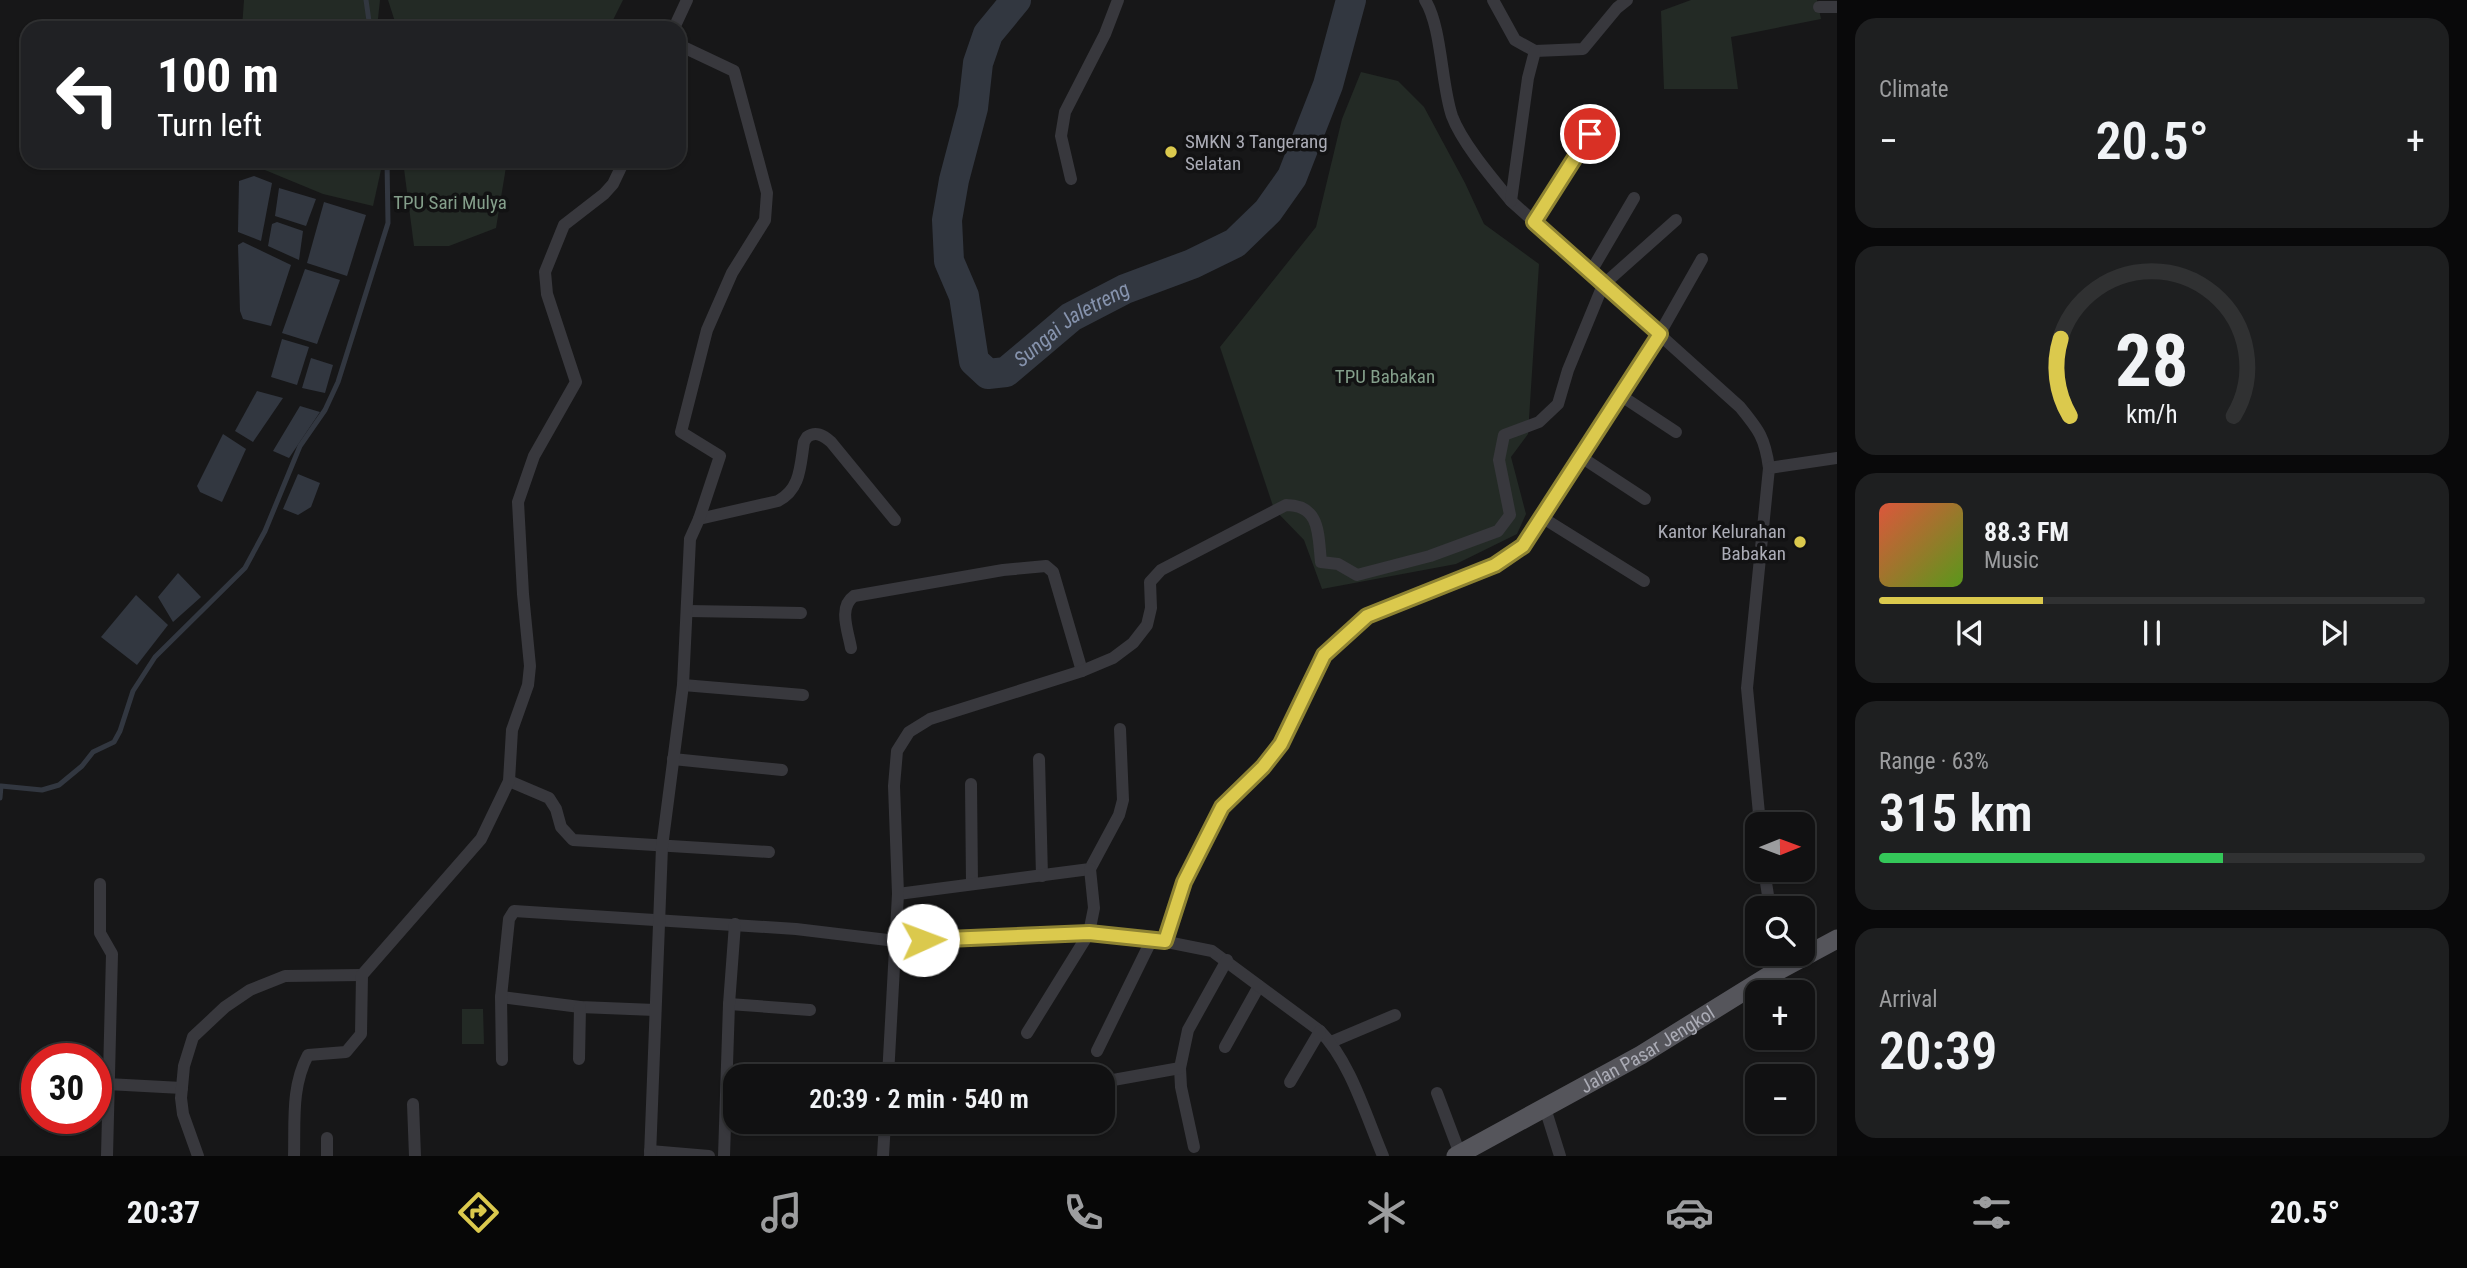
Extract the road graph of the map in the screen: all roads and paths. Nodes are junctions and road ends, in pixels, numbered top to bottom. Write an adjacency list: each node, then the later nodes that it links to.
1 (687, 0): 8 (street)
2 (1118, 0): 13 (street)
3 (1425, 0): 15 (street)
4 (1493, 0): 10 (street)
5 (1627, 0): 10 (street)
6 (1837, 7): 7 (street)
7 (1819, 8)
8 (677, 21)
9 (686, 48): 29 (street)
10 (1535, 51): 15 (street)
11 (1590, 134): 17 (street)
12 (621, 168): 42 (street)
13 (1071, 179)
14 (1634, 198): 19 (street)
15 (1511, 201): 17 (street)
16 (1676, 220): 20 (street)
17 (1534, 222): 19 (street)
18 (1702, 259): 21 (street)
19 (1590, 273): 20 (street)
20 (1603, 285): 21 (street); 35 (street)
21 (1660, 334): 22 (street); 26 (street)
22 (1620, 395): 23 (street); 24 (street)
23 (1676, 432)
24 (1581, 457): 27 (street); 28 (street)
25 (1837, 458): 26 (street)
26 (1769, 468): 44 (street)
27 (1645, 499)
28 (1543, 518): 31 (street); 57 (street)
29 (699, 519): 30 (street); 32 (street)
30 (895, 520)
31 (1644, 581)
32 (688, 611): 33 (street); 36 (street)
33 (801, 613)
34 (851, 648): 35 (street)
35 (1083, 671): 51 (street)
36 (683, 685): 37 (street); 39 (street)
37 (803, 695)
38 (1120, 729): 47 (street)
39 (673, 759): 41 (street); 45 (street)
40 (1040, 759): 48 (street)
41 (782, 769)
42 (509, 781): 45 (street); 61 (street)
43 (971, 784): 50 (street)
44 (1759, 812)
45 (662, 847): 46 (street); 52 (street)
46 (769, 852)
47 (1090, 869): 48 (street); 54 (street)
48 (1042, 876): 50 (street)
49 (100, 884): 72 (street)
50 (972, 884): 51 (street)
51 (898, 894): 56 (street)
52 (659, 920): 53 (street); 63 (street); 66 (street)
53 (735, 924): 56 (street); 64 (street)
54 (1089, 933): 56 (street); 57 (street); 70 (street)
55 (1837, 939): 58 (main road, Jalan Pasar Jengkol)
56 (896, 940): 78 (street)
57 (1158, 940): 59 (street); 74 (street)
58 (1815, 948)
59 (1227, 960): 62 (street); 79 (street)
60 (1772, 966): 86 (main road, Jalan Pasar Jengkol)
61 (362, 975): 83 (street); 96 (street)
62 (1259, 986): 69 (street); 73 (street)
63 (500, 997): 65 (street); 76 (street)
64 (729, 1004): 67 (street); 77 (street)
65 (580, 1006): 66 (street); 75 (street)
66 (655, 1010): 92 (street)
67 (810, 1010)
68 (1395, 1015): 71 (street)
69 (1320, 1031): 71 (street); 81 (street)
70 (1027, 1034)
71 (1331, 1042): 102 (street)
72 (108, 1043)
73 (1225, 1047)
74 (1097, 1051)
75 (579, 1059)
76 (502, 1060)
77 (731, 1064)
78 (889, 1064)
79 (1180, 1068): 80 (street); 91 (street)
80 (1115, 1080)
81 (1290, 1082)
82 (112, 1084): 83 (street)
83 (182, 1088): 95 (street)
84 (1437, 1093): 93 (street)
85 (413, 1104): 98 (street)
86 (1545, 1108): 93 (main road, Jalan Pasar Jengkol); 103 (street)
87 (107, 1134): 94 (street)
88 (726, 1134): 100 (street)
89 (884, 1134): 101 (street)
90 (327, 1138): 97 (street)
91 (1194, 1147)
92 (650, 1154): 99 (street)
93 (1458, 1155)
94 (107, 1156)
95 (198, 1156)
96 (295, 1156)
97 (327, 1156)
98 (415, 1156)
99 (709, 1156)
100 (724, 1156)
101 (883, 1156)
102 (1383, 1156)
103 (1560, 1156)

